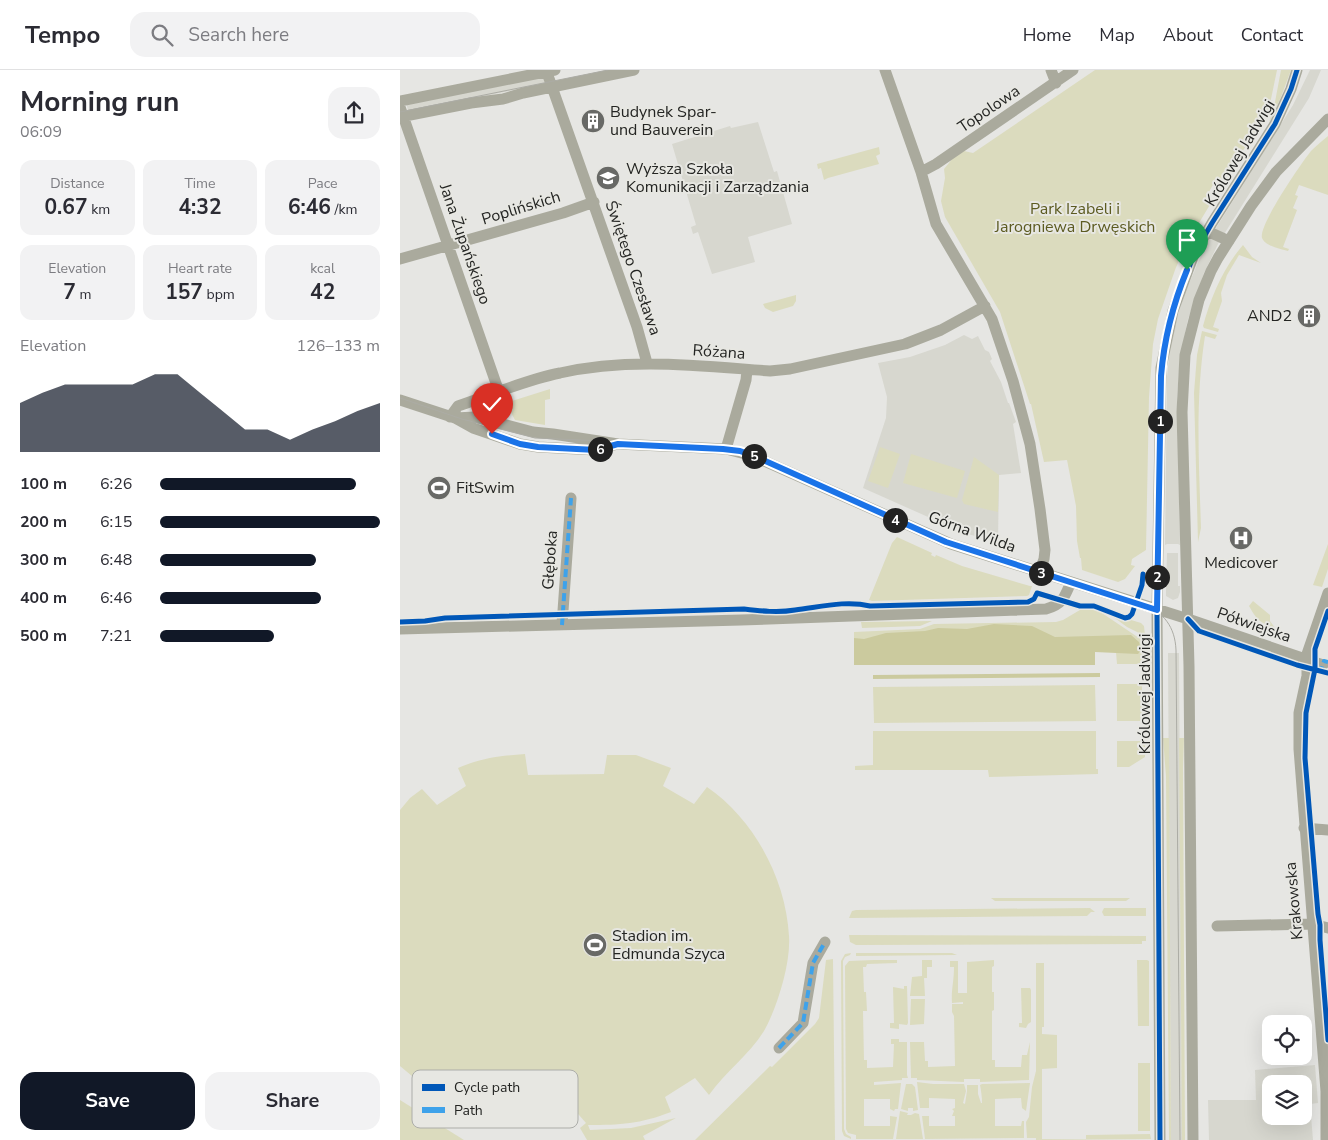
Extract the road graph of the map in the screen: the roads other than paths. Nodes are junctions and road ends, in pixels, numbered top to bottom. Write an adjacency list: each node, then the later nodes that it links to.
1 (634, 70): 8 (street)
2 (885, 70): 12 (street)
3 (1051, 70): 7 (street)
4 (1073, 70): 7 (street, Topolowa)
5 (1296, 70): 14 (street, Królowej Jadwigi)
6 (550, 71): 8 (street, Świętego Czesława); 9 (street)
7 (1056, 83): 12 (street, Topolowa)
8 (552, 87): 10 (street); 13 (street, Świętego Czesława)
9 (400, 102)
10 (401, 114): 16 (street, Jana Żupańskiego)
11 (1328, 119): 15 (street)
12 (921, 172): 18 (street)
13 (594, 202): 16 (street, Poplińskich); 19 (street, Świętego Czesława)
14 (1207, 231): 15 (street); 29 (street, Królowej Jadwigi)
15 (1229, 241): 31 (street)
16 (448, 245): 17 (street, Poplińskich); 21 (street, Jana Żupańskiego)
17 (400, 259)
18 (985, 306): 20 (street, Różana); 26 (street)
19 (648, 363): 20 (street, Różana); 21 (street, Różana)
20 (747, 370): 24 (street)
21 (499, 392): 23 (street, Różana)
22 (400, 400): 23 (street, Górna Wilda)
23 (452, 418): 24 (street, Górna Wilda)
24 (726, 449): 26 (street, Górna Wilda)
25 (571, 498): 32 (street, Głęboka)
26 (1039, 573): 27 (street, Górna Wilda)
27 (1070, 582): 29 (street, Górna Wilda); 32 (street)
28 (1328, 593): 34 (street, Krakowska)
29 (1157, 610): 30 (street, Górna Wilda); 43 (street, Królowej Jadwigi)
30 (1174, 616): 31 (street, Półwiejska)
31 (1188, 619): 34 (street, Półwiejska); 44 (street)
32 (562, 625): 33 (street)
33 (400, 629)
34 (1307, 660): 35 (street, Półwiejska); 36 (street, Krakowska)
35 (1326, 667)
36 (1304, 828): 37 (street); 38 (street, Krakowska)
37 (1328, 830)
38 (1312, 924): 39 (street); 40 (street); 45 (street, Krakowska)
39 (1217, 926)
40 (1328, 928)
41 (825, 942): 42 (street)
42 (779, 1048)
43 (1160, 1140)
44 (1193, 1140)
45 (1326, 1140)

